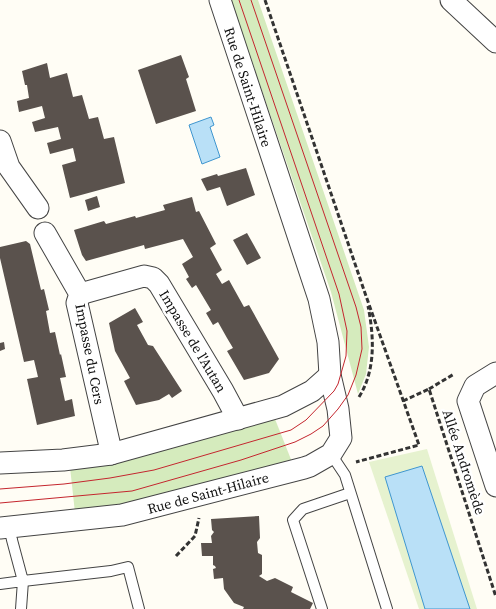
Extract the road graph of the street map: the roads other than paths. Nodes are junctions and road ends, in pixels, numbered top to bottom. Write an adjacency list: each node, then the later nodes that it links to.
1 (220, 0): 10 (street, Rue de Saint-Hilaire)
2 (451, 0): 3 (street)
3 (496, 42)
4 (0, 140): 5 (street)
5 (4, 170): 6 (street)
6 (38, 208)
7 (45, 233): 8 (street, Impasse du Cers)
8 (80, 294): 11 (street, Impasse de l'Autan); 12 (street, Impasse du Cers)
9 (496, 373): 15 (street)
10 (330, 375): 11 (street); 13 (street, Rue de Saint-Hilaire)
11 (238, 419): 12 (street)
12 (110, 454): 14 (street)
13 (335, 460): 16 (lane); 17 (street, Rue de Saint-Hilaire)
14 (0, 463)
15 (496, 486)
16 (350, 493): 22 (lane); 23 (lane)
17 (5, 528): 18 (lane)
18 (23, 581): 19 (lane); 20 (lane); 21 (lane)
19 (0, 584)
20 (21, 609)
21 (139, 609)
22 (322, 609)
23 (387, 609)

